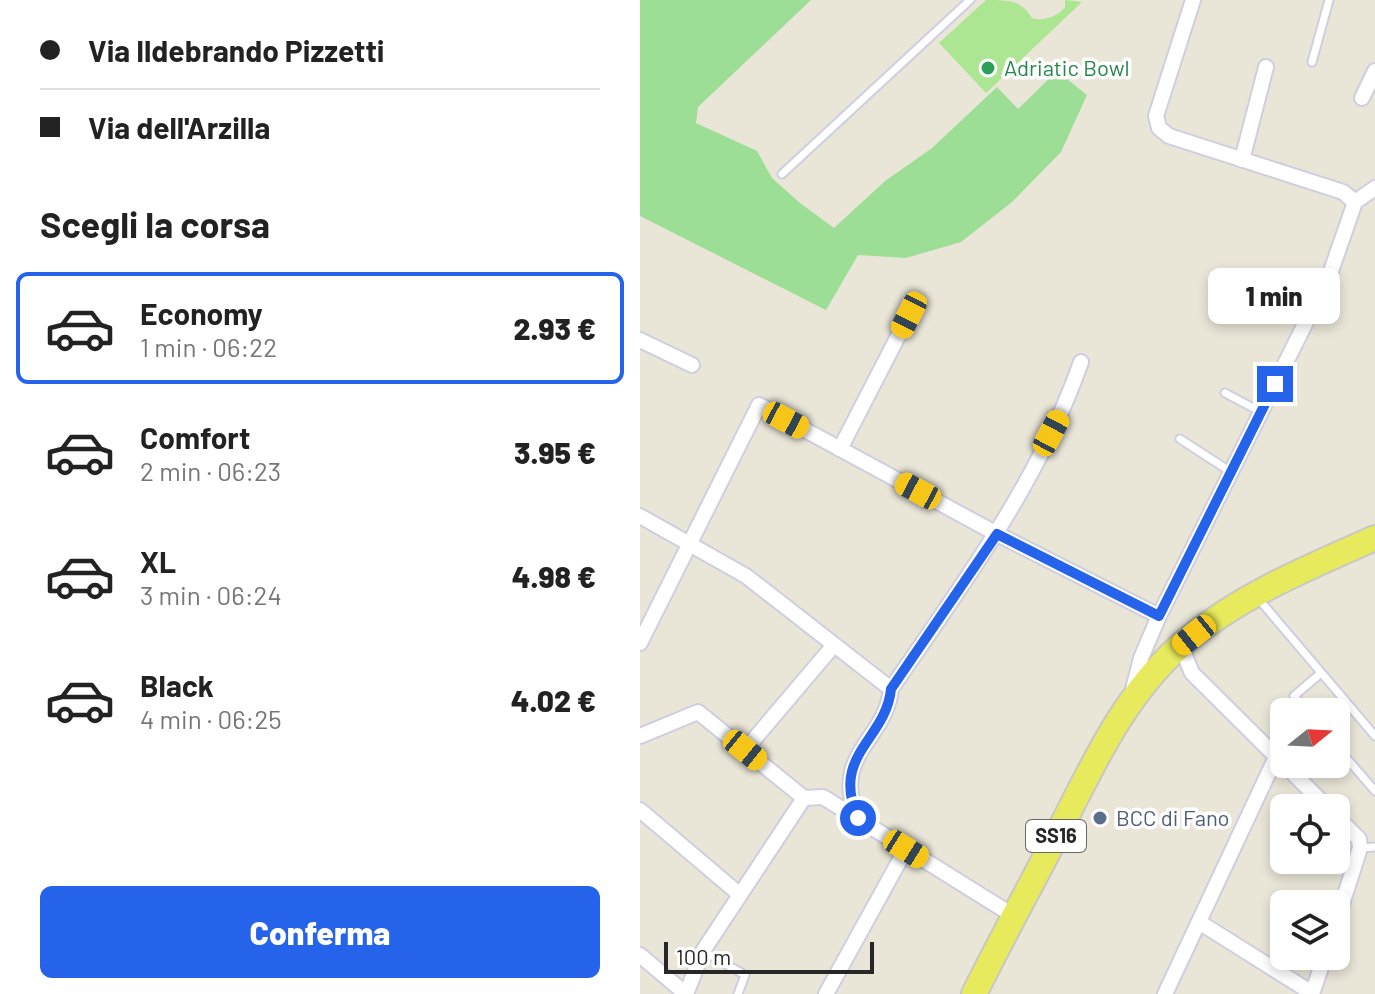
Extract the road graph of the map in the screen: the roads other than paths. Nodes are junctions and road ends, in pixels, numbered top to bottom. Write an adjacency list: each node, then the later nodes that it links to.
1 (970, 0): 9 (lane)
2 (1193, 0): 8 (street)
3 (1329, 0): 4 (lane)
4 (1312, 62)
5 (1266, 67): 8 (street)
6 (1375, 71): 7 (street)
7 (1362, 98)
8 (1242, 160): 11 (street)
9 (782, 174)
10 (1375, 188): 11 (street)
11 (1355, 202): 17 (street)
12 (909, 315): 19 (street)
13 (640, 340): 15 (street)
14 (1081, 362): 22 (street)
15 (692, 365)
16 (1225, 393): 17 (lane)
17 (1261, 412): 20 (street)
18 (1180, 439): 20 (lane)
19 (840, 449): 22 (street); 24 (street)
20 (1231, 472): 26 (street)
21 (640, 516): 24 (street)
22 (997, 534): 26 (street); 33 (street)
23 (1375, 538): 25 (main road, SS16)
24 (688, 544): 27 (street); 28 (street)
25 (1255, 594): 29 (main road, SS16); 32 (lane)
26 (1159, 616): 35 (street)
27 (640, 643)
28 (834, 645): 33 (street); 38 (street)
29 (1181, 646): 30 (main road, SS16); 31 (street)
30 (1161, 665): 31 (street); 35 (main road, SS16)
31 (1192, 673): 39 (street)
32 (1321, 673): 34 (lane); 37 (lane)
33 (891, 689): 47 (street)
34 (1296, 698)
35 (1131, 701): 53 (main road, SS16)
36 (640, 736): 38 (street)
37 (1375, 736)
38 (745, 750): 45 (street)
39 (1270, 751)
40 (1350, 762): 43 (lane)
41 (1270, 770): 54 (street)
42 (1297, 778): 44 (street)
43 (1375, 791)
44 (1314, 794)
45 (804, 798): 47 (street); 52 (street)
46 (640, 810): 52 (street)
47 (858, 818): 50 (street)
48 (1350, 830): 49 (street)
49 (1368, 848): 51 (street)
50 (906, 849): 53 (street); 61 (street)
51 (1350, 890)
52 (739, 894): 55 (street)
53 (1014, 916): 62 (main road, SS16)
54 (1199, 922): 58 (street); 63 (street)
55 (703, 951): 59 (street); 60 (lane)
56 (640, 955): 59 (street)
57 (1320, 970): 58 (street)
58 (1312, 993)
59 (686, 994)
60 (738, 994)
61 (826, 994)
62 (974, 994)
63 (1165, 994)

